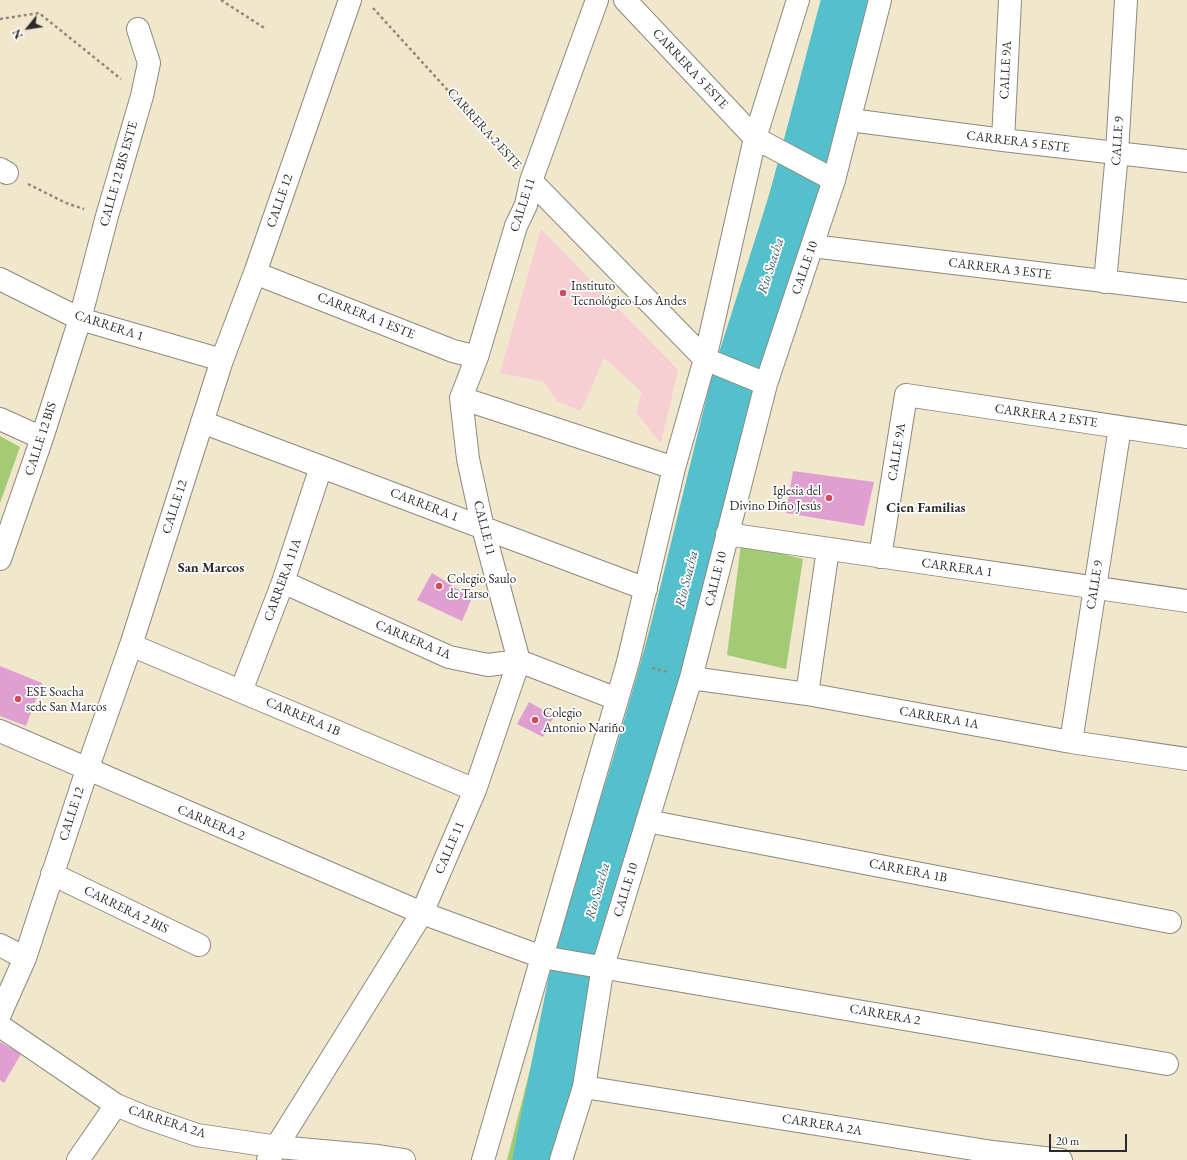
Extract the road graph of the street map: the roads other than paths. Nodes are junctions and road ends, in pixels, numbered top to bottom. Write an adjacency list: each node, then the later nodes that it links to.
1 (350, 0): 17 (street, CALLE 12)
2 (597, 0): 15 (street, CALLE 11)
3 (625, 0): 10 (street, CARRERA 5 ESTE)
4 (798, 0): 10 (street)
5 (880, 0): 9 (street, CALLE 10)
6 (1010, 0): 11 (street, CALLE 9A)
7 (1126, 0): 12 (street, CALLE 9)
8 (138, 29): 21 (street, CALLE 12 BIS ESTE)
9 (850, 120): 11 (street, CARRERA 5 ESTE); 14 (street, CALLE 10)
10 (755, 138): 14 (street); 24 (street)
11 (1003, 140): 12 (street, CARRERA 5 ESTE)
12 (1117, 153): 13 (street, CARRERA 5 ESTE); 19 (street, CALLE 9)
13 (1187, 161)
14 (834, 180): 16 (street, CALLE 10)
15 (531, 181): 22 (street, CALLE 11); 24 (street, CARRERA 2 ESTE)
16 (812, 246): 19 (street, CARRERA 3 ESTE); 25 (street, CALLE 10)
17 (255, 273): 22 (street, CARRERA 1 ESTE); 23 (street, CALLE 12)
18 (0, 279): 21 (street, CARRERA 1)
19 (1105, 282): 20 (street, CARRERA 3 ESTE)
20 (1187, 291)
21 (80, 319): 23 (street, CARRERA 1); 32 (street, CALLE 12 BIS)
22 (477, 357): 27 (street, CALLE 11)
23 (222, 360): 29 (street, CALLE 12)
24 (708, 360): 25 (street); 34 (street)
25 (763, 383): 36 (street, CALLE 10)
26 (906, 395): 30 (street, CARRERA 2 ESTE); 39 (street, CALLE 9A)
27 (461, 398): 34 (street); 35 (street, CALLE 11)
28 (0, 419): 32 (street)
29 (202, 422): 33 (street, CARRERA 1); 44 (street, CALLE 12)
30 (1120, 427): 31 (street, CARRERA 2 ESTE); 41 (street, CALLE 9)
31 (1187, 437)
32 (42, 438): 38 (street, CALLE 12 BIS)
33 (321, 467): 35 (street, CARRERA 1); 40 (street, CARRERA 11A)
34 (674, 468): 42 (street)
35 (483, 528): 42 (street, CARRERA 1); 45 (street, CALLE 11)
36 (727, 534): 37 (street, CARRERA 1); 46 (street, CALLE 10)
37 (828, 549): 39 (street, CARRERA 1); 48 (street)
38 (0, 557)
39 (880, 557): 41 (street, CARRERA 1)
40 (283, 582): 45 (street, CARRERA 1A); 47 (street, CARRERA 11A)
41 (1095, 587): 43 (street, CARRERA 1); 51 (street, CALLE 9)
42 (646, 589): 49 (street)
43 (1187, 601)
44 (131, 645): 47 (street, CARRERA 1B); 53 (street, CALLE 12)
45 (519, 661): 49 (street, CARRERA 1A); 54 (street, CALLE 11)
46 (682, 676): 48 (street, CARRERA 1A); 55 (street, CALLE 10)
47 (241, 691): 54 (street, CARRERA 1B)
48 (807, 694): 51 (street, CARRERA 1A)
49 (617, 699): 62 (street)
50 (0, 731): 53 (street, CARRERA 2)
51 (1071, 742): 52 (street, CARRERA 1A)
52 (1187, 759)
53 (87, 770): 56 (street, CALLE 12); 57 (street, CARRERA 2)
54 (475, 790): 57 (street, CALLE 11)
55 (647, 821): 58 (street, CARRERA 1B); 63 (street, CALLE 10)
56 (52, 874): 60 (street, CARRERA 2 BIS); 61 (street, CALLE 12)
57 (422, 913): 62 (street); 69 (street, CALLE 11)
58 (1170, 922)
59 (0, 945): 61 (street)
60 (199, 945)
61 (24, 958): 64 (street, CALLE 12)
62 (546, 958): 63 (street, CARRERA 2); 74 (street)
63 (599, 966): 66 (street, CARRERA 2); 67 (street, CALLE 10)
64 (0, 1014)
65 (0, 1026): 68 (street, CARRERA 2A)
66 (1167, 1064)
67 (584, 1087): 70 (street, CARRERA 2A); 75 (street, CALLE 10)
68 (116, 1105): 69 (street, CARRERA 2A); 72 (street)
69 (273, 1153): 71 (street, CARRERA 2A)
70 (992, 1156): 76 (street, CARRERA 2A)
71 (378, 1158): 73 (street, CARRERA 2A)
72 (78, 1160)
73 (404, 1160)
74 (483, 1160)
75 (561, 1160)
76 (1061, 1160)

